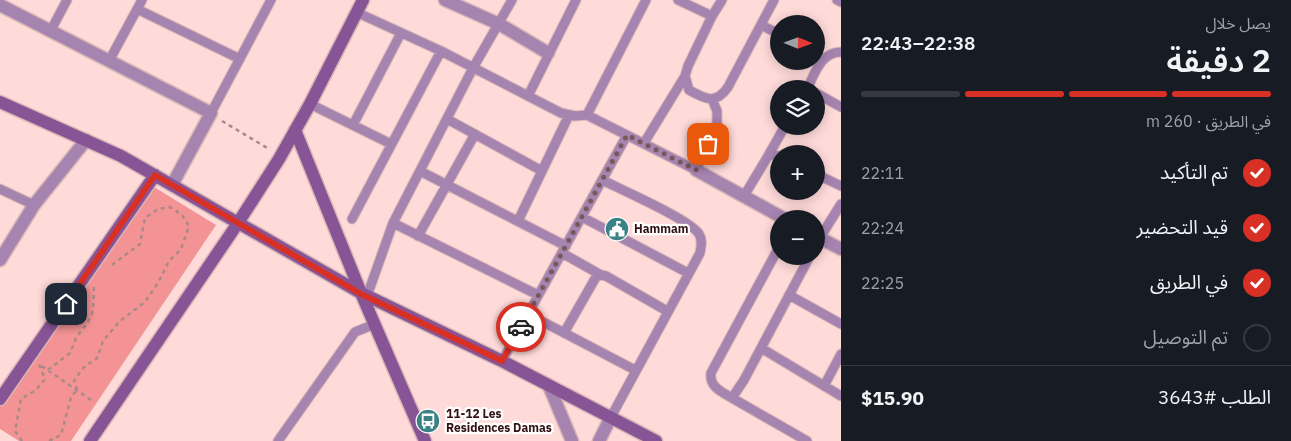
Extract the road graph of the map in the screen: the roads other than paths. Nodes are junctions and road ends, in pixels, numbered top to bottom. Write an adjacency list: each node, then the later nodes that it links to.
1 (67, 0): 20 (lane)
2 (142, 0): 15 (lane)
3 (272, 0): 27 (lane)
4 (363, 0): 16 (street)
5 (446, 0): 18 (street)
6 (512, 0): 18 (lane)
7 (576, 0): 25 (lane)
8 (646, 0): 39 (lane)
9 (678, 0): 17 (lane)
10 (722, 0): 17 (lane)
11 (774, 0): 19 (lane)
12 (837, 0): 13 (lane)
13 (841, 2)
14 (0, 5): 20 (street)
15 (137, 9): 27 (lane); 28 (lane)
16 (356, 12): 22 (lane); 35 (street)
17 (712, 16): 30 (lane)
18 (499, 24): 25 (street); 29 (lane)
19 (761, 25): 21 (lane); 33 (lane)
20 (51, 30): 28 (street)
21 (770, 30)
22 (402, 33): 23 (lane); 41 (lane)
23 (441, 51): 29 (lane); 47 (lane)
24 (841, 52): 26 (lane)
25 (548, 53): 31 (lane)
26 (825, 54)
27 (240, 59): 37 (lane)
28 (109, 61): 37 (street)
29 (473, 68): 31 (lane); 40 (lane)
30 (685, 76): 33 (lane); 48 (lane)
31 (528, 96): 38 (lane)
32 (825, 98): 36 (lane)
33 (712, 99): 50 (lane)
34 (0, 102): 46 (street)
35 (310, 104): 41 (lane); 42 (street)
36 (841, 107)
37 (211, 114): 57 (street)
38 (569, 115): 39 (lane); 52 (lane)
39 (587, 115): 44 (lane)
40 (447, 119): 43 (lane); 51 (lane)
41 (353, 126): 47 (lane)
42 (295, 130): 67 (street); 79 (street)
43 (475, 134): 52 (lane); 56 (lane)
44 (627, 135): 48 (lane); 55 (lane)
45 (779, 135): 49 (lane)
46 (86, 140): 53 (street); 62 (street)
47 (391, 144): 65 (lane)
48 (644, 144): 50 (lane)
49 (768, 156): 60 (lane)
50 (696, 170): 60 (street)
51 (420, 171): 56 (lane); 68 (lane)
52 (542, 172): 66 (lane)
53 (155, 175): 57 (street); 95 (street)
54 (825, 178): 58 (lane)
55 (602, 180): 64 (lane); 77 (lane)
56 (447, 184): 66 (lane); 70 (lane)
57 (172, 185): 67 (street)
58 (841, 186)
59 (0, 189): 62 (lane)
60 (744, 196): 63 (street)
61 (841, 204): 69 (lane)
62 (34, 205): 74 (street)
63 (770, 211)
64 (582, 217): 72 (lane); 77 (lane)
65 (352, 219)
66 (518, 221): 72 (lane)
67 (238, 223): 79 (street); 97 (street)
68 (393, 223): 70 (lane); 79 (lane)
69 (825, 227)
70 (418, 236): 80 (lane)
71 (825, 242): 73 (street)
72 (564, 249): 78 (lane); 80 (lane)
73 (841, 249)
74 (0, 260)
75 (770, 264): 94 (lane)
76 (805, 265): 81 (lane)
77 (688, 273): 82 (lane)
78 (601, 275): 82 (lane); 86 (lane)
79 (364, 295): 84 (street); 89 (street)
80 (538, 295): 83 (lane)
81 (789, 295): 85 (lane); 87 (lane)
82 (667, 312): 90 (lane)
83 (528, 314): 86 (lane); 89 (lane)
84 (374, 324): 98 (lane); 99 (street)
85 (841, 324)
86 (564, 333): 90 (lane)
87 (761, 348): 92 (lane); 94 (lane)
88 (841, 354): 92 (lane)
89 (502, 361): 91 (street)
90 (635, 370): 96 (lane)
91 (549, 386): 96 (street); 100 (street)
92 (824, 386): 93 (lane)
93 (841, 396)
94 (732, 398): 103 (lane)
95 (0, 399)
96 (611, 417): 101 (street); 102 (street)
97 (90, 441)
98 (278, 441)
99 (425, 441)
100 (572, 441)
101 (598, 441)
102 (656, 441)
103 (807, 441)

